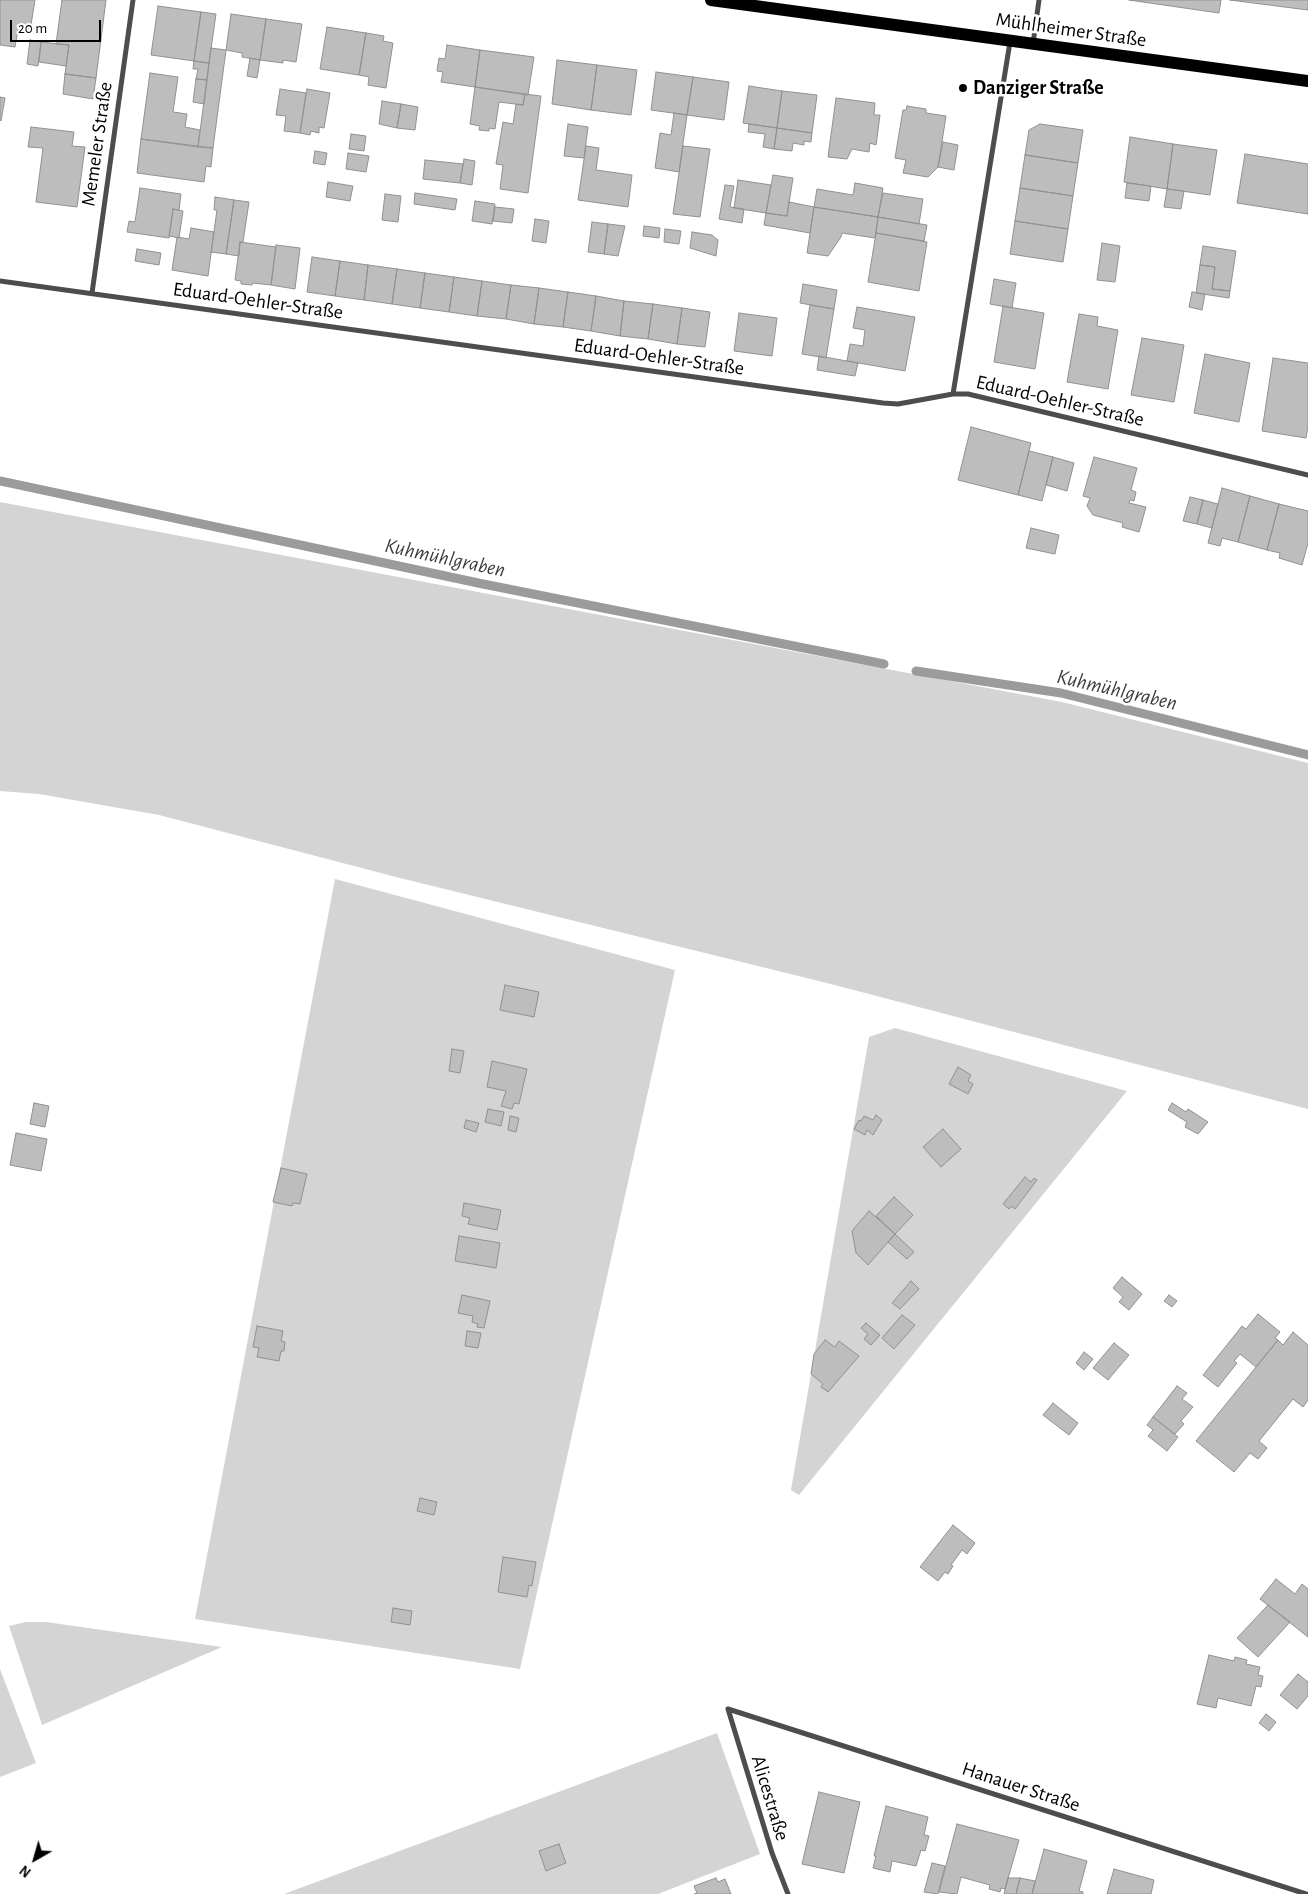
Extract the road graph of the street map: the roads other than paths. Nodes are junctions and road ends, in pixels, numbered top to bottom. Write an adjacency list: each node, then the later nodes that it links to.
1 (133, 0): 8 (street, Memeler Straße)
2 (711, 0): 4 (main road, Mühlheimer Straße)
3 (1039, 0): 5 (street)
4 (1010, 41): 5 (main road, Mühlheimer Straße); 9 (street)
5 (1033, 44): 6 (main road, Mühlheimer Straße)
6 (1308, 81)
7 (0, 281): 8 (street, Eduard-Oehler-Straße)
8 (92, 293): 9 (street, Eduard-Oehler-Straße)
9 (953, 394): 10 (street, Eduard-Oehler-Straße)
10 (1308, 475)
11 (728, 1709): 12 (street, Alicestraße); 13 (street, Hanauer Straße)
12 (788, 1894)
13 (1306, 1894)

